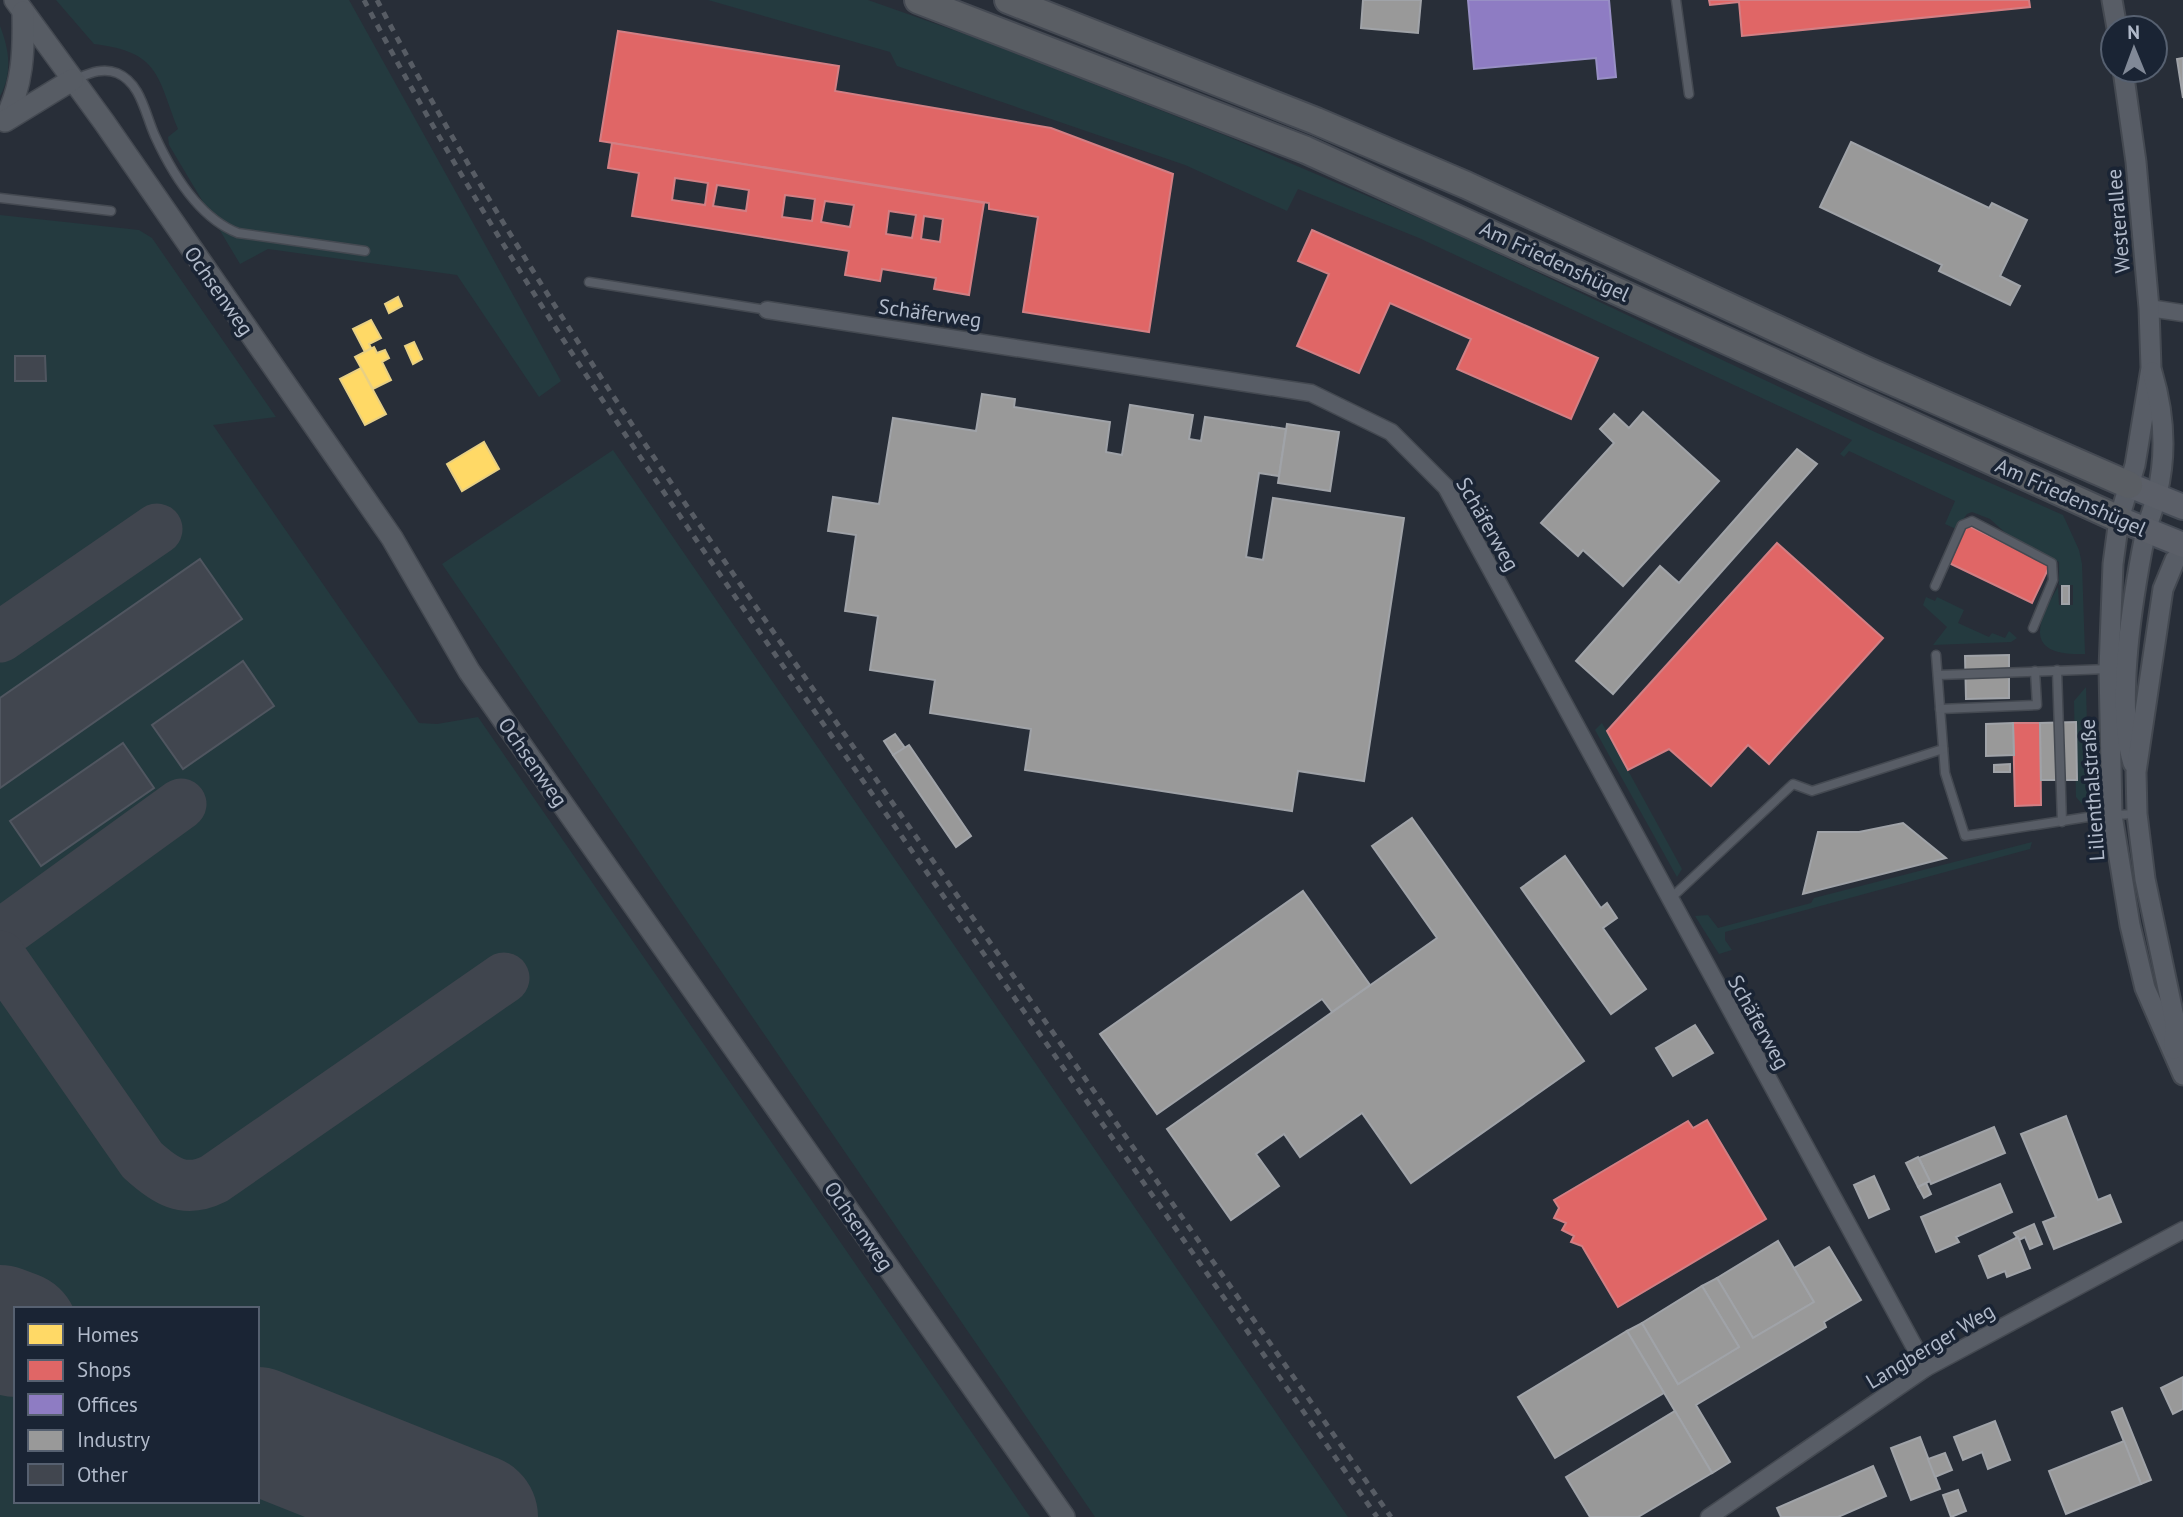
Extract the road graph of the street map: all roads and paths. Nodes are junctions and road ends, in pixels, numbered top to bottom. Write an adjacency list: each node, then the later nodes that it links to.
1 (918, 0): 20 (highway, Am Friedenshügel)
2 (1008, 0): 17 (highway, Am Friedenshügel)
3 (1676, 0): 7 (lane)
4 (19, 6): 5 (main road, Ochsenweg); 8 (main road)
5 (72, 80): 8 (main road); 11 (lane); 42 (main road, Ochsenweg)
6 (2125, 84): 13 (street, Westerallee)
7 (1689, 94)
8 (2, 122)
9 (0, 198): 10 (lane)
10 (111, 211)
11 (365, 251)
12 (589, 282): 14 (lane, Schäferweg)
13 (2149, 308): 15 (street); 16 (street, Westerallee)
14 (767, 310): 37 (street, Schäferweg)
15 (2183, 313)
16 (2151, 368): 17 (street, Westerallee); 18 (street, Westerallee)
17 (2129, 485): 18 (main road, Am Friedenshügel); 20 (street, Westerallee)
18 (2157, 496): 19 (main road, Am Friedenshügel); 21 (street, Westerallee)
19 (2183, 507)
20 (2119, 519): 21 (main road, Am Friedenshügel); 27 (street, Lilienthalstraße)
21 (2146, 531): 22 (main road, Am Friedenshügel); 33 (street, Lilienthalstraße)
22 (2183, 545)
23 (2183, 552): 33 (street, Lilienthalstraße)
24 (1935, 586): 25 (lane)
25 (2033, 628)
26 (1936, 655): 30 (lane)
27 (2109, 669): 28 (lane); 35 (street, Lilienthalstraße)
28 (2057, 670): 29 (lane); 36 (lane)
29 (2035, 671): 30 (lane); 31 (lane)
30 (1938, 675): 31 (lane)
31 (1940, 709): 32 (lane)
32 (1943, 749): 36 (lane); 37 (lane)
33 (2136, 772): 34 (street, Lilienthalstraße)
34 (2137, 814): 35 (lane); 38 (street, Lilienthalstraße)
35 (2112, 815): 36 (lane); 38 (street, Lilienthalstraße)
36 (2062, 822)
37 (1669, 900): 41 (street, Schäferweg)
38 (2175, 1049): 39 (street, Lilienthalstraße)
39 (2183, 1075)
40 (2183, 1230): 41 (street, Langberger Weg)
41 (1926, 1368): 43 (street, Langberger Weg)
42 (1064, 1517)
43 (1709, 1517)

